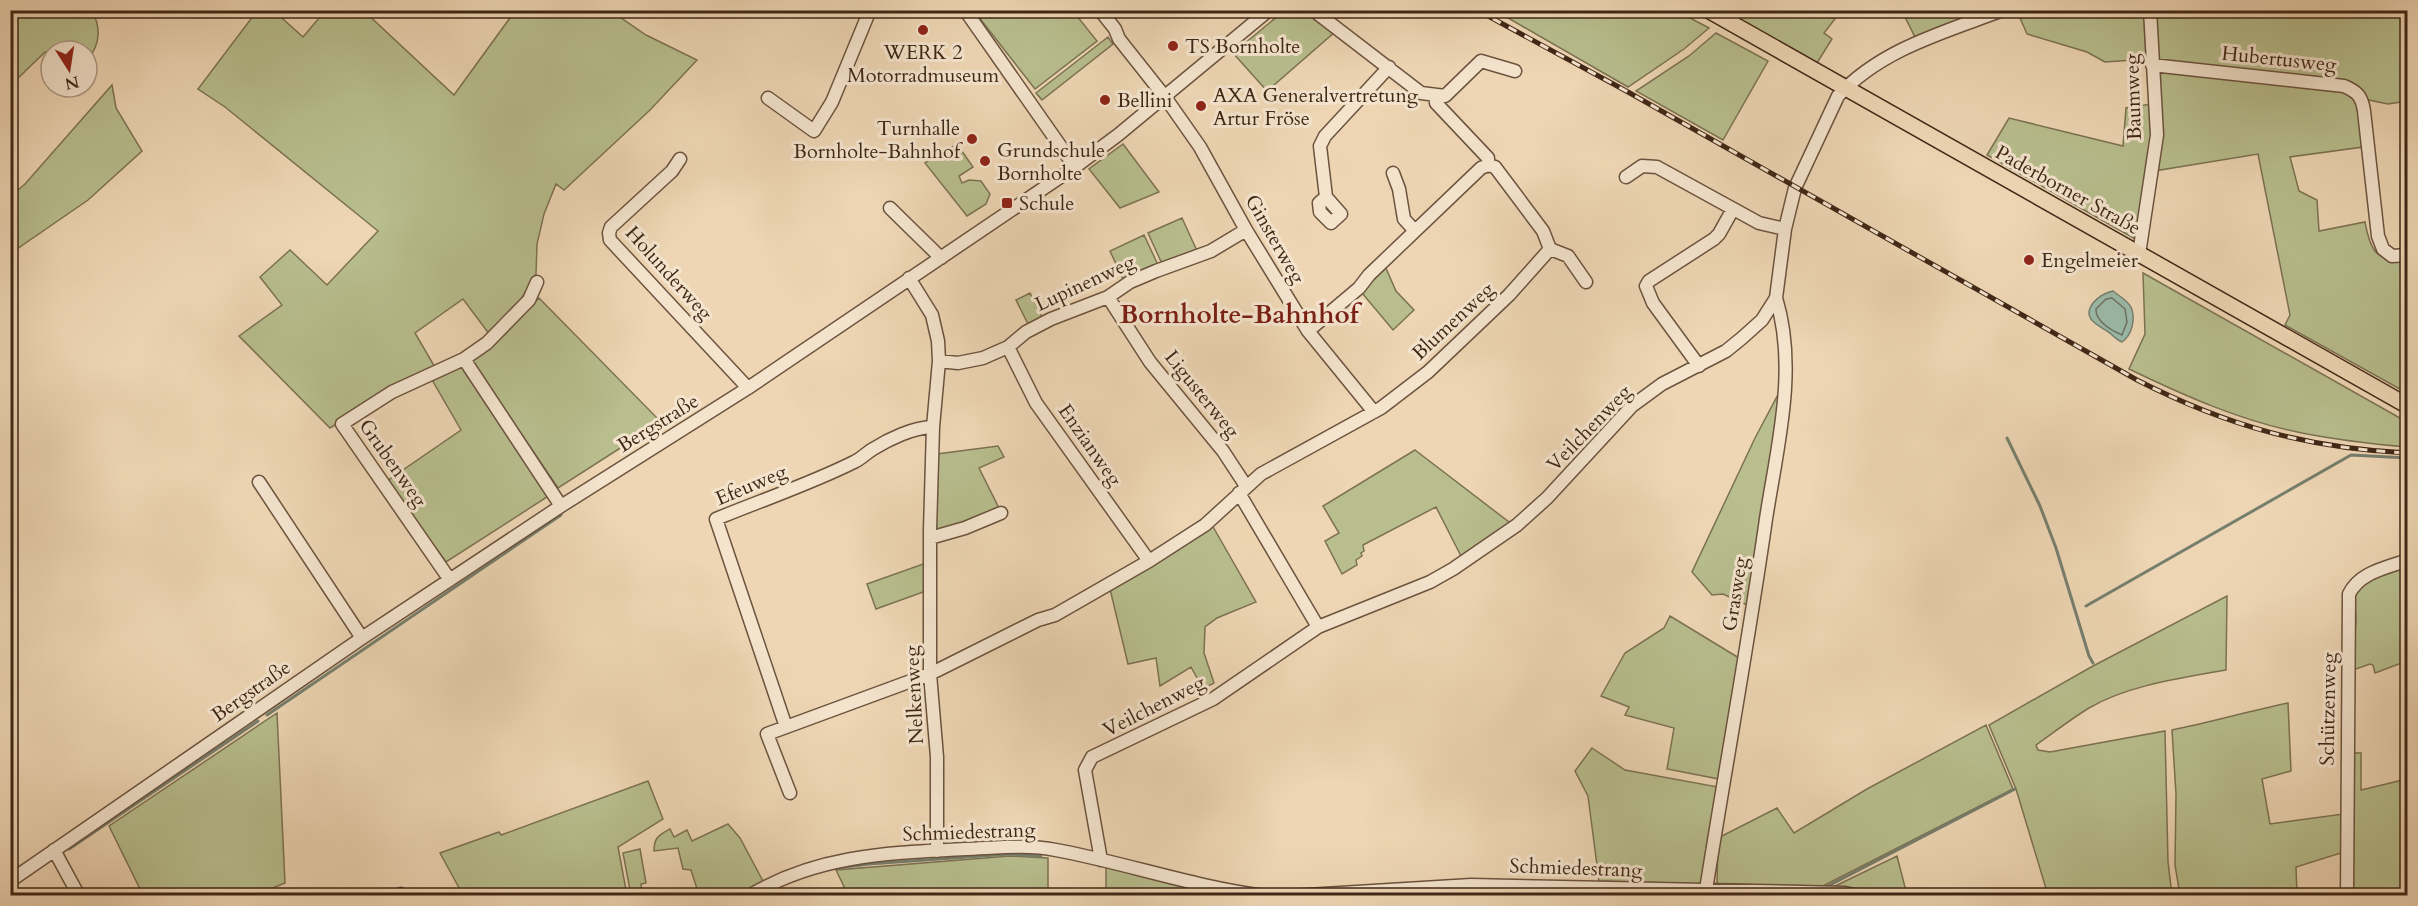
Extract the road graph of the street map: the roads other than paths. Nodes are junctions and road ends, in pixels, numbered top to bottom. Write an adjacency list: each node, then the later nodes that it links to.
1 (870, 10): 15 (street)
2 (965, 10): 18 (street)
3 (1100, 10): 14 (street, Ginsterweg)
4 (1269, 10): 14 (street, Bergstraße)
5 (1313, 10): 10 (street)
6 (1708, 10): 12 (main road, Paderborner Straße)
7 (2003, 10): 12 (street, Veilchenweg)
8 (2150, 10): 9 (street, Baumweg)
9 (2152, 65): 28 (street, Baumweg); 29 (street, Hubertusweg)
10 (1389, 68): 13 (street); 21 (street)
11 (1515, 71): 13 (street)
12 (1845, 88): 24 (street, Veilchenweg); 28 (main road, Paderborner Straße)
13 (1436, 96): 17 (street)
14 (1165, 97): 18 (street, Bergstraße); 25 (street, Ginsterweg)
15 (768, 98)
16 (681, 159): 41 (street, Holunderweg)
17 (1488, 165): 26 (street); 27 (street)
18 (1076, 167): 30 (street, Bergstraße)
19 (1393, 173): 26 (street)
20 (1626, 177): 23 (street)
21 (1326, 197)
22 (890, 208): 30 (street)
23 (1733, 209): 24 (street); 40 (street)
24 (1785, 229): 35 (street, Veilchenweg)
25 (1246, 230): 34 (street, Lupinenweg); 36 (street, Ginsterweg)
26 (1415, 231): 36 (street)
27 (1550, 249): 33 (street); 43 (street, Blumenweg)
28 (2139, 254): 42 (main road, Paderborner Straße)
29 (2408, 255)
30 (941, 258): 31 (street, Bergstraße)
31 (909, 278): 39 (street, Nelkenweg); 41 (street, Bergstraße)
32 (537, 282): 38 (street, Grubenweg)
33 (1586, 282)
34 (1108, 297): 37 (street, Lupinenweg); 46 (street, Ligusterweg)
35 (1776, 298): 40 (street, Veilchenweg); 62 (street, Grasweg)
36 (1308, 331): 43 (street, Ginsterweg)
37 (1008, 347): 39 (street, Lupinenweg); 51 (street, Enzianweg)
38 (464, 359): 47 (street); 52 (street, Grubenweg)
39 (939, 362): 44 (street, Nelkenweg)
40 (1700, 366): 53 (street, Veilchenweg)
41 (748, 388): 47 (street, Bergstraße)
42 (2408, 406)
43 (1374, 412): 46 (street)
44 (933, 427): 49 (street, Nelkenweg); 56 (street, Efeuweg)
45 (259, 482): 54 (street)
46 (1242, 489): 51 (street); 53 (street)
47 (561, 506): 52 (street, Bergstraße)
48 (1001, 513): 49 (street)
49 (930, 538): 55 (street, Nelkenweg)
50 (2408, 560): 68 (street, Schützenweg)
51 (1149, 561): 55 (street)
52 (450, 580): 54 (street, Bergstraße)
53 (1318, 627): 60 (street, Veilchenweg)
54 (362, 638): 58 (street, Bergstraße)
55 (930, 674): 56 (street); 59 (street, Nelkenweg)
56 (786, 727): 57 (street)
57 (790, 793)
58 (54, 850): 61 (street, Bergstraße); 63 (street)
59 (937, 851): 60 (street, Schmiedestrang); 64 (street, Schmiedestrang)
60 (1101, 860): 65 (street, Schmiedestrang)
61 (10, 881)
62 (1705, 893): 66 (street, Schmiedestrang); 67 (street, Schmiedestrang)
63 (79, 896)
64 (749, 896)
65 (1265, 896)
66 (1291, 896)
67 (1859, 896)
68 (2347, 896)

